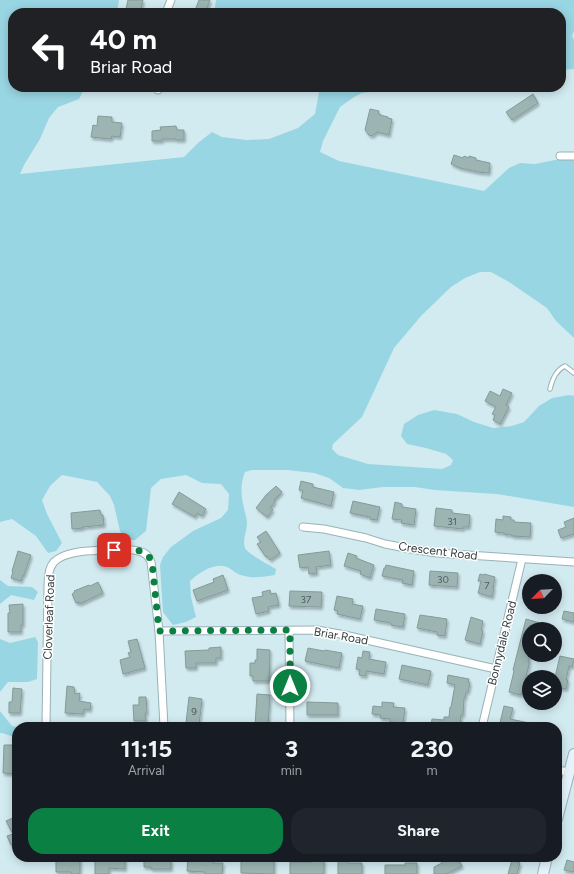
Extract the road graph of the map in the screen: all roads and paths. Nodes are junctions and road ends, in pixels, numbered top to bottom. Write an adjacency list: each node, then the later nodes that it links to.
1 (560, 156): 2 (street)
2 (574, 156)
3 (574, 373): 4 (lane)
4 (550, 389)
5 (304, 527): 6 (street, Crescent Road)
6 (522, 559): 7 (street, Crescent Road); 10 (street, Bonnydale Road)
7 (574, 562)
8 (290, 630): 9 (street, Briar Road); 10 (street, Briar Road); 13 (street)
9 (159, 631): 11 (street, Cloverleaf Road); 12 (street, Cloverleaf Road)
10 (496, 669): 14 (street, Bonnydale Road)
11 (46, 722)
12 (164, 722)
13 (290, 722)
14 (483, 722)
15 (574, 754): 17 (main road)
16 (562, 771): 17 (street)
17 (569, 772): 18 (main road)
18 (562, 799)
19 (546, 862): 20 (main road)
20 (543, 874)

